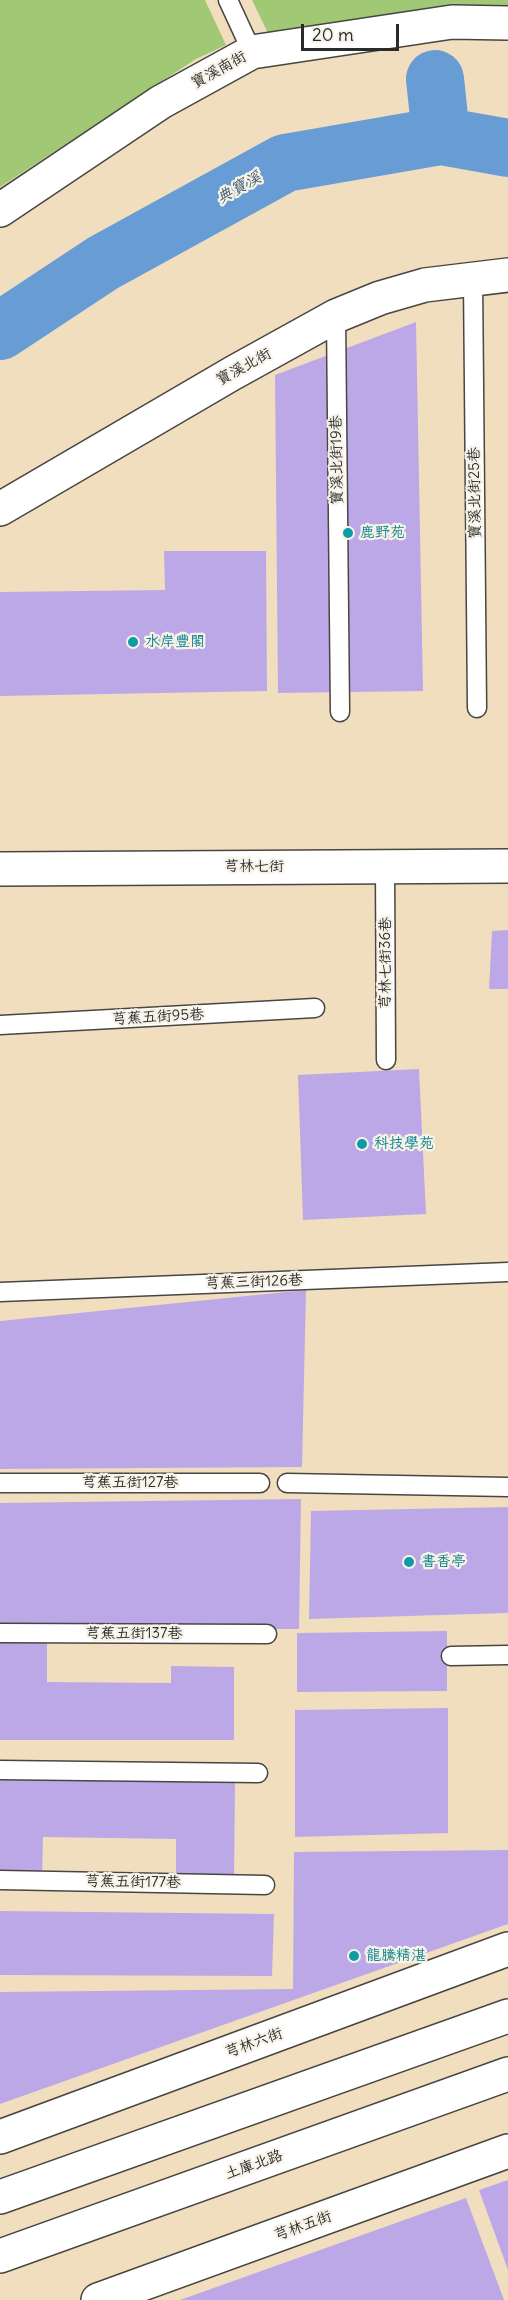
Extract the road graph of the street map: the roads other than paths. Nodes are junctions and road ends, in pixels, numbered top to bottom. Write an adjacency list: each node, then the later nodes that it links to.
1 (228, 0): 3 (lane)
2 (508, 23): 3 (street, 寶溪南街)
3 (252, 52): 4 (street, 寶溪南街)
4 (0, 210)
5 (508, 275): 6 (street, 寶溪北街)
6 (472, 279): 7 (street, 寶溪北街); 9 (lane, 寶溪北街25巷)
7 (336, 316): 8 (street, 寶溪北街); 10 (lane, 寶溪北街19巷)
8 (0, 509)
9 (477, 708)
10 (340, 712)
11 (508, 866): 12 (street, 芎林七街)
12 (385, 867): 13 (street, 芎林七街); 16 (lane, 芎林七街36巷)
13 (0, 868)
14 (315, 1008): 15 (lane, 芎蕉五街95巷)
15 (0, 1025)
16 (386, 1060)
17 (508, 1272): 18 (lane, 芎蕉三街126巷)
18 (0, 1292)
19 (0, 1483): 20 (lane, 芎蕉五街127巷)
20 (260, 1483)
21 (287, 1484): 22 (lane)
22 (508, 1487)
23 (0, 1633): 24 (lane, 芎蕉五街137巷)
24 (267, 1634)
25 (508, 1655): 26 (lane)
26 (451, 1656)
27 (0, 1770): 28 (lane)
28 (258, 1773)
29 (0, 1880): 30 (lane, 芎蕉五街177巷)
30 (265, 1885)
31 (508, 1949): 34 (street, 芎林六街)
32 (508, 2016): 36 (street)
33 (508, 2074): 37 (street, 土庫北路)
34 (0, 2137)
35 (508, 2151): 38 (street, 芎林五街)
36 (0, 2197)
37 (0, 2256)
38 (99, 2300)

